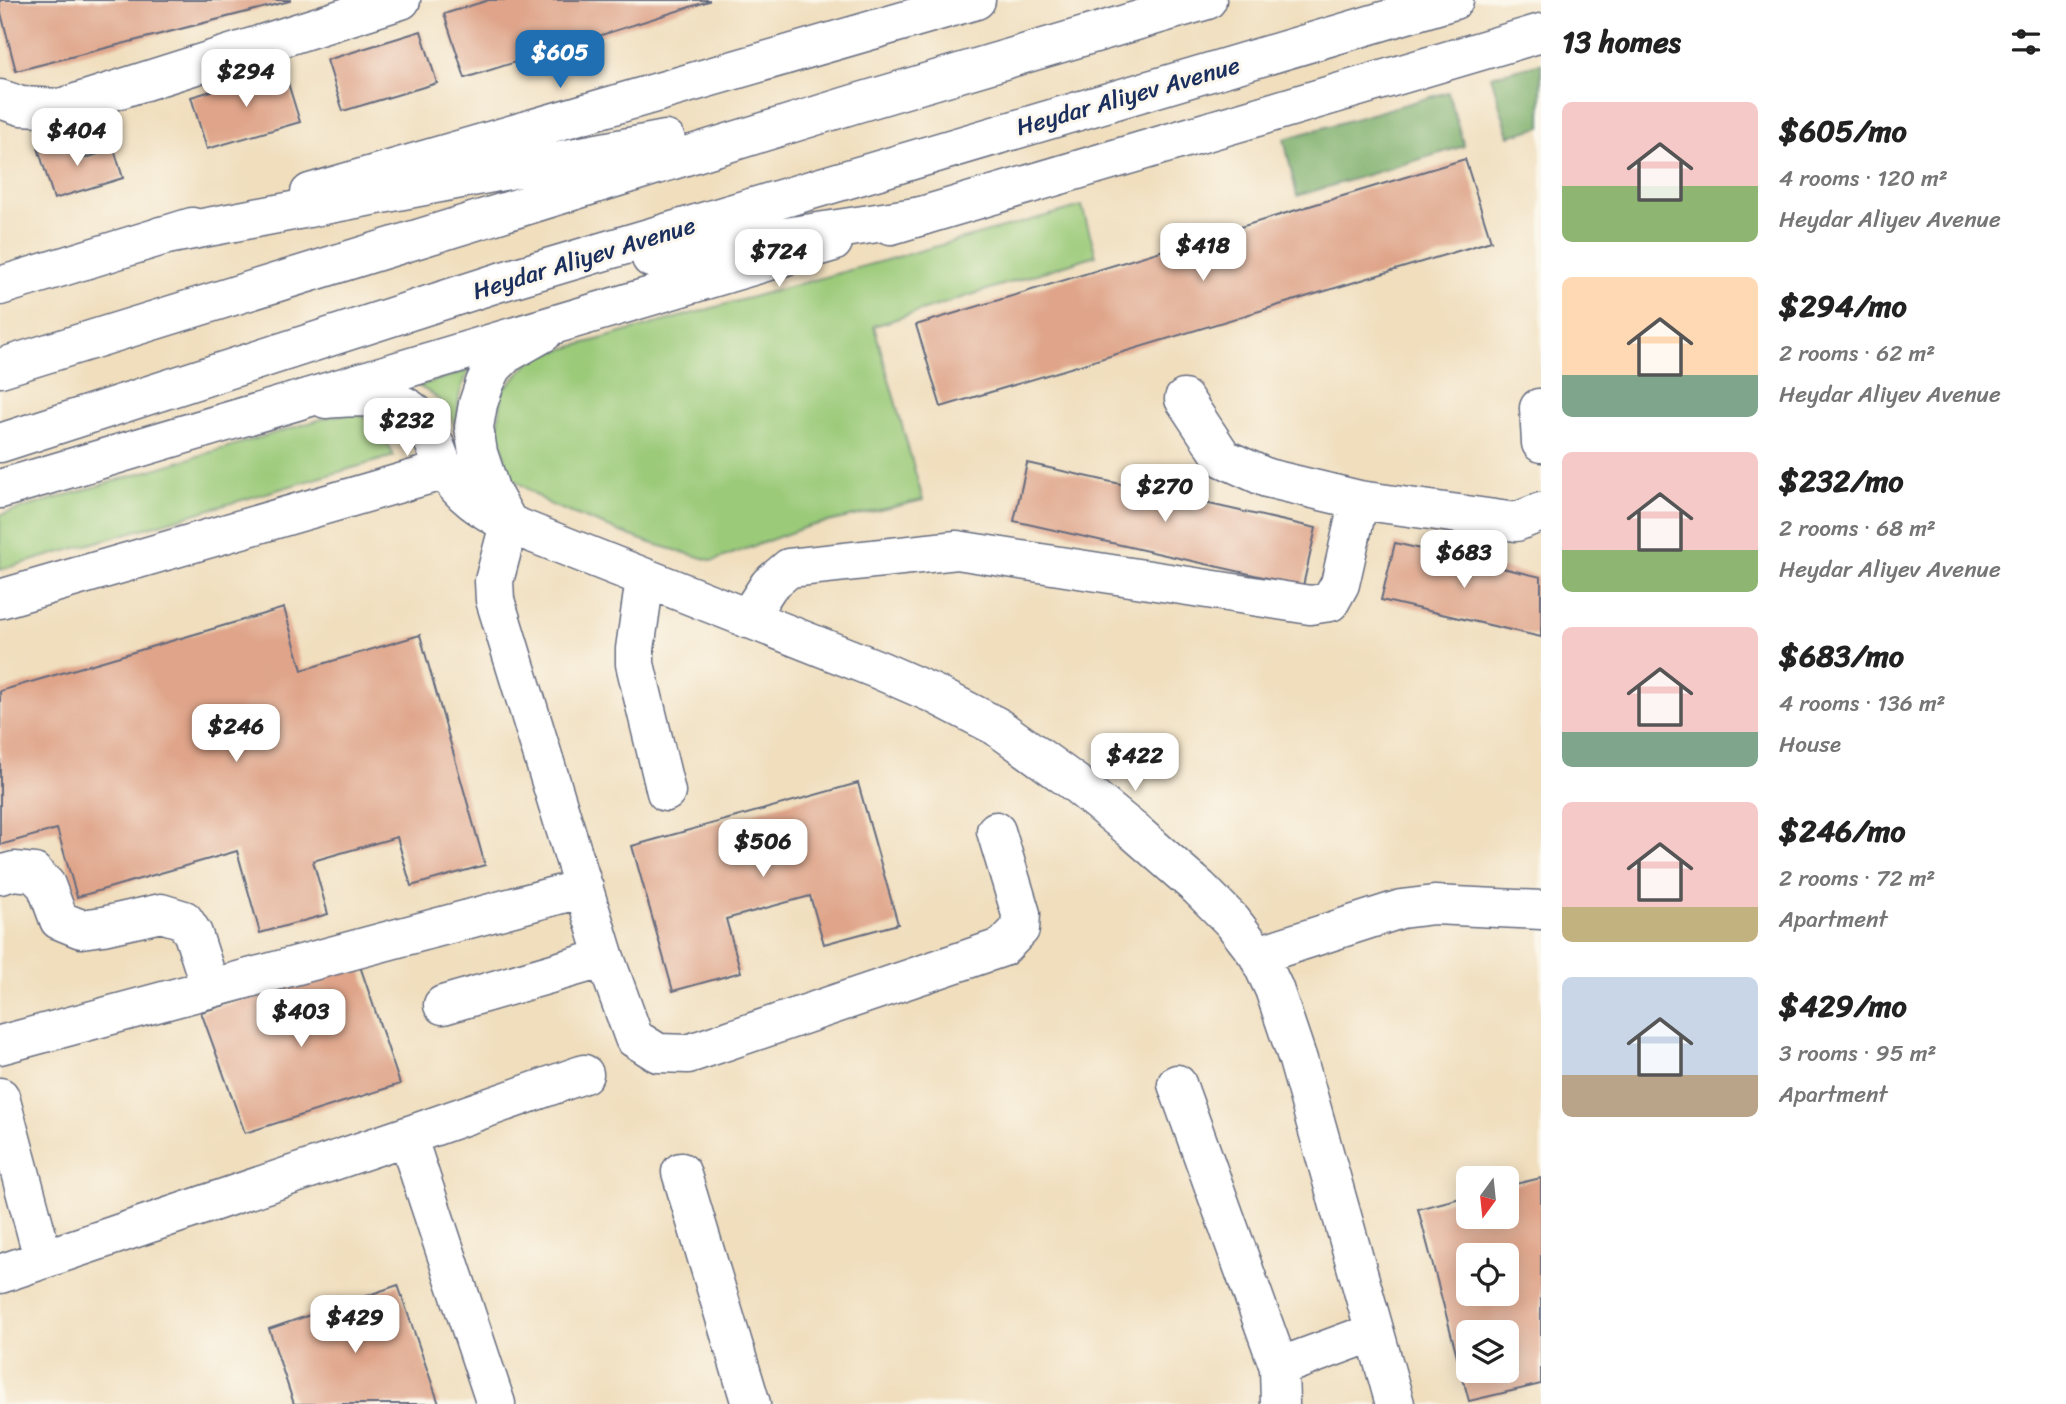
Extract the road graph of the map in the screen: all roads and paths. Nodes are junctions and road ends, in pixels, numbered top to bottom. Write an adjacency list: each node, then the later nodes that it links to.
1 (976, 0): 9 (main road)
2 (1207, 0): 7 (main road)
3 (1454, 0): 10 (main road, Heydar Aliyev Avenue)
4 (385, 2): 6 (main road)
5 (1541, 33): 8 (main road)
6 (0, 99)
7 (854, 104): 9 (main road); 13 (main road)
8 (922, 216): 10 (main road); 12 (main road)
9 (161, 236): 11 (main road)
10 (500, 282): 16 (main road, Heydar Aliyev Avenue)
11 (0, 286)
12 (563, 322): 15 (main road); 21 (main road)
13 (0, 368)
14 (1184, 399): 19 (main road)
15 (289, 403): 17 (main road); 18 (main road)
16 (0, 443)
17 (445, 470): 21 (main road); 23 (main road)
18 (0, 489)
19 (1359, 500): 20 (main road); 24 (main road)
20 (1541, 512)
21 (509, 524): 22 (main road); 28 (main road)
22 (645, 579): 24 (main road); 25 (main road)
23 (0, 599)
24 (747, 620): 30 (main road)
25 (667, 792)
26 (996, 831): 31 (main road)
27 (0, 875): 32 (main road)
28 (584, 888): 31 (main road); 32 (main road)
29 (1541, 910): 30 (main road)
30 (1258, 955): 42 (main road)
31 (605, 958): 33 (main road)
32 (210, 987): 34 (main road)
33 (443, 1005)
34 (0, 1045)
35 (584, 1073): 38 (main road)
36 (1177, 1084): 43 (main road)
37 (0, 1097): 40 (main road)
38 (407, 1136): 40 (main road); 44 (main road)
39 (681, 1172): 45 (main road)
40 (43, 1258): 41 (main road)
41 (0, 1273)
42 (1374, 1332): 43 (main road); 46 (main road)
43 (1279, 1385)
44 (496, 1404)
45 (751, 1404)
46 (1395, 1404)

